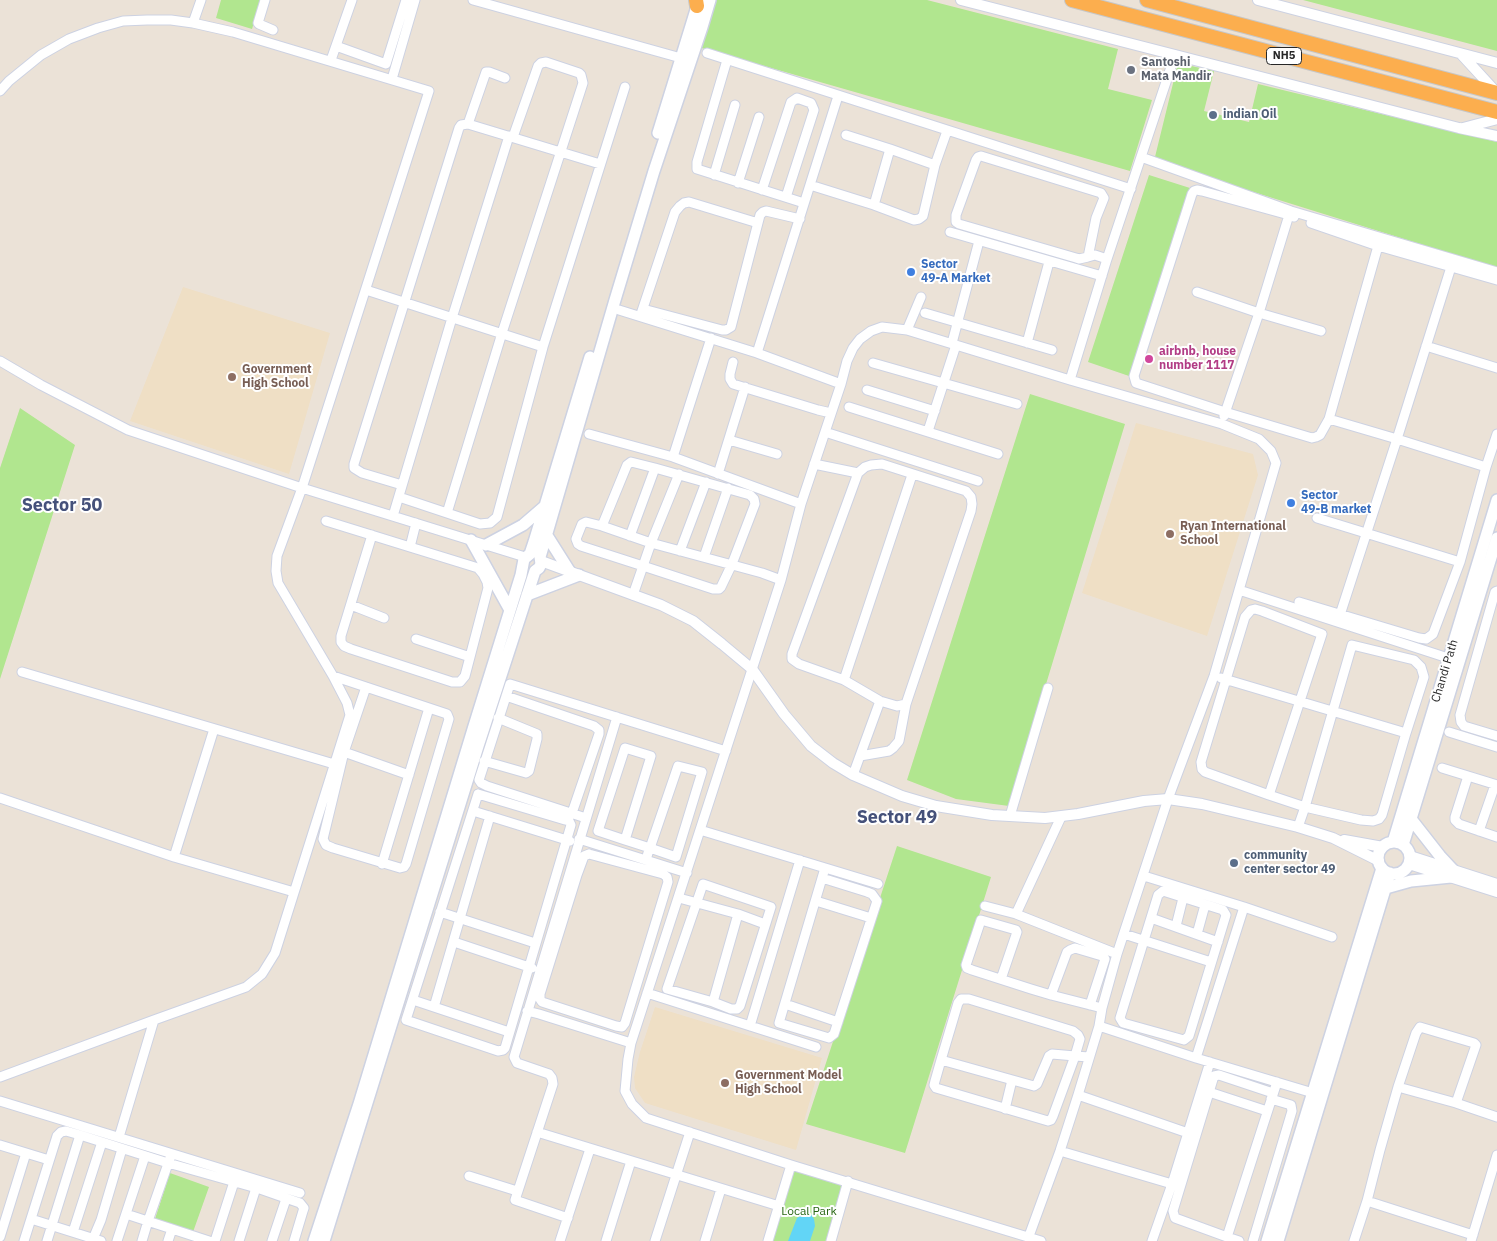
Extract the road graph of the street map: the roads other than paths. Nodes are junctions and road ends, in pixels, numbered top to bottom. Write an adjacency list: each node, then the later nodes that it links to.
1 (201, 0): 12 (street)
2 (265, 0): 13 (street)
3 (406, 0): 14 (street)
4 (415, 0): 23 (street)
5 (473, 0): 18 (street)
6 (961, 0): 16 (street)
7 (1072, 0): 29 (highway, NH5)
8 (1147, 0): 26 (highway, NH5)
9 (1258, 0): 17 (street)
10 (350, 1): 14 (street)
11 (700, 1): 18 (main road); 132 (main road)
12 (193, 23): 19 (street); 25 (street)
13 (273, 30)
14 (336, 46): 19 (street)
15 (706, 53): 20 (street)
16 (1175, 54): 33 (street); 40 (street)
17 (1462, 54): 21 (street); 26 (street)
18 (681, 58): 124 (main road)
19 (331, 60): 23 (street)
20 (727, 60): 27 (street); 43 (street)
21 (1497, 63)
22 (505, 78): 32 (street)
23 (392, 79): 64 (street)
24 (625, 87): 41 (street)
25 (0, 91)
26 (1497, 92)
27 (838, 96): 34 (street); 45 (street)
28 (735, 105): 43 (street)
29 (1497, 112)
30 (758, 117): 44 (street)
31 (1497, 119): 33 (street)
32 (468, 124): 37 (street); 67 (street)
33 (1459, 128): 36 (street)
34 (946, 131): 42 (street); 46 (street)
35 (846, 135): 38 (street)
36 (1497, 136)
37 (511, 137): 39 (street); 39 (street); 72 (street)
38 (890, 149): 42 (street); 50 (street)
39 (561, 152): 41 (street); 76 (street)
40 (1142, 157): 46 (street); 56 (street)
41 (600, 164): 81 (street)
42 (934, 165): 50 (street)
43 (714, 175): 44 (street)
44 (738, 182): 47 (street)
45 (810, 185): 49 (street); 50 (street)
46 (1131, 189): 58 (street)
47 (762, 190): 48 (street); 48 (street)
48 (786, 197): 49 (street)
49 (804, 203): 52 (street)
50 (874, 205)
51 (1289, 216): 56 (street); 71 (street); 96 (street)
52 (800, 219): 53 (street); 83 (street)
53 (758, 223): 69 (street); 69 (street)
54 (950, 232): 55 (street)
55 (979, 241): 59 (street); 73 (street)
56 (1379, 242): 60 (street); 61 (street); 98 (street)
57 (1088, 257): 57 (street); 58 (street)
58 (1107, 259): 62 (street)
59 (1049, 262): 62 (street); 78 (street)
60 (1451, 267): 63 (street); 80 (street)
61 (1497, 272)
62 (1102, 276): 88 (street)
63 (1497, 280)
64 (366, 290): 67 (street); 119 (street)
65 (1197, 292): 71 (street)
66 (921, 297): 74 (street)
67 (405, 302): 72 (street); 118 (street)
68 (619, 310): 69 (street)
69 (642, 312): 77 (street)
70 (926, 313): 73 (street)
71 (1258, 313): 75 (street); 96 (street)
72 (452, 318): 76 (street); 118 (street)
73 (957, 322): 78 (street); 79 (street)
74 (907, 330): 79 (street); 89 (street)
75 (1321, 331)
76 (502, 334): 81 (street); 125 (street)
77 (711, 338): 83 (street); 108 (street)
78 (1027, 343): 82 (street)
79 (954, 344): 88 (street); 90 (street)
80 (1426, 346): 87 (street); 105 (street)
81 (543, 347): 125 (street)
82 (1052, 350)
83 (757, 353): 89 (street)
84 (0, 361): 119 (street)
85 (733, 362): 91 (street)
86 (873, 363): 90 (street)
87 (1497, 368)
88 (1070, 380): 99 (street)
89 (841, 384): 97 (street)
90 (944, 384): 93 (street); 95 (street)
91 (745, 388): 97 (street); 104 (street)
92 (867, 390): 95 (street)
93 (1017, 404)
94 (849, 407): 100 (street)
95 (935, 411): 100 (street)
96 (1225, 412): 98 (street); 99 (street)
97 (831, 413): 101 (street)
98 (1329, 419): 105 (street)
99 (1222, 424): 148 (street)
100 (928, 431): 107 (street)
101 (825, 432): 109 (street); 116 (street)
102 (589, 434): 108 (street)
103 (1497, 434): 110 (street)
104 (729, 440): 106 (street); 114 (street)
105 (1397, 440): 110 (street); 131 (street)
106 (777, 454)
107 (998, 454)
108 (673, 457): 114 (street)
109 (814, 464): 112 (street); 123 (street)
110 (1486, 467): 143 (street)
111 (655, 468): 113 (street); 130 (street); 134 (street)
112 (858, 473): 115 (street); 165 (street)
113 (679, 474): 117 (street); 137 (street)
114 (718, 474): 123 (street)
115 (912, 475): 165 (street); 171 (street)
116 (978, 480)
117 (706, 482): 120 (street); 140 (street)
118 (402, 485): 121 (street)
119 (302, 488): 126 (street); 162 (street)
120 (728, 488): 141 (street); 144 (street)
121 (399, 497): 125 (street); 126 (street)
122 (1497, 500): 159 (main road, Chandi Path)
123 (802, 504): 147 (street)
124 (546, 505): 138 (main road); 142 (main road)
125 (447, 513)
126 (393, 516): 129 (street)
127 (1317, 518): 131 (street)
128 (326, 521): 133 (street)
129 (416, 523): 136 (street); 139 (street)
130 (602, 526): 134 (street); 145 (street)
131 (1366, 533): 143 (street); 156 (street)
132 (546, 534): 142 (main road); 146 (main road)
133 (372, 535): 139 (street); 153 (street)
134 (630, 536): 137 (street)
135 (1497, 538): 201 (main road, Chandi Path)
136 (471, 540): 138 (street); 154 (main road)
137 (651, 543): 140 (street); 145 (street)
138 (486, 545): 142 (street)
139 (410, 546): 158 (street)
140 (680, 551): 141 (street)
141 (704, 557): 144 (street)
142 (532, 561): 146 (street); 150 (main road); 154 (main road)
143 (1460, 562): 156 (street)
144 (732, 564): 145 (street); 147 (street)
145 (643, 566): 151 (street)
146 (574, 573): 150 (main road); 151 (street)
147 (781, 580): 160 (street)
148 (1239, 590): 156 (street); 163 (street)
149 (1497, 591): 179 (street)
150 (527, 594): 346 (main road)
151 (633, 595): 160 (street)
152 (1300, 602): 156 (street)
153 (351, 605): 155 (street); 158 (street)
154 (510, 610): 345 (main road)
155 (384, 618)
156 (1339, 618): 159 (street)
157 (416, 639): 158 (street)
158 (470, 657)
159 (1448, 658): 210 (main road, Chandi Path)
160 (752, 669): 181 (street); 187 (street)
161 (22, 672): 176 (street)
162 (333, 676): 166 (street); 185 (street)
163 (1214, 676): 164 (street); 193 (street)
164 (1226, 679): 170 (street); 170 (street); 191 (street)
165 (844, 680): 169 (street)
166 (366, 687): 172 (street); 182 (street)
167 (1048, 688): 198 (street)
168 (506, 696): 174 (street); 175 (street); 196 (street)
169 (880, 700): 171 (street); 183 (street)
170 (1300, 701): 173 (street); 191 (street)
171 (906, 704): 183 (street)
172 (429, 708): 188 (street); 216 (street)
173 (1333, 711): 178 (street); 178 (street); 194 (street)
174 (617, 717): 181 (street); 200 (street)
175 (498, 718): 184 (street); 184 (street)
176 (214, 729): 185 (street); 212 (street)
177 (1449, 732): 180 (street)
178 (1406, 733): 194 (street)
179 (1497, 736)
180 (1497, 747)
181 (726, 750): 203 (street)
182 (344, 752): 188 (street); 216 (street)
183 (860, 756): 187 (street)
184 (484, 761): 196 (street)
185 (334, 764): 226 (street)
186 (1442, 768): 189 (street)
187 (853, 774): 198 (street)
188 (408, 775): 216 (street)
189 (1468, 776): 190 (street); 204 (street)
190 (1496, 785): 204 (street)
191 (1269, 795): 194 (street)
192 (0, 798): 212 (street)
193 (1168, 799): 199 (street); 202 (street); 221 (street)
194 (1305, 807): 202 (street)
195 (473, 811): 197 (street); 207 (street); 236 (street)
196 (572, 813): 200 (street)
197 (490, 816): 207 (street); 240 (street)
198 (1010, 816): 199 (street)
199 (1061, 817): 239 (street)
200 (586, 818): 209 (street)
201 (1412, 819): 210 (main road, Chandi Path); 220 (main road)
202 (1298, 827): 206 (street)
203 (700, 830): 214 (street); 219 (street)
204 (1479, 831): 205 (street)
205 (1497, 837)
206 (1333, 838): 210 (street); 218 (street)
207 (566, 840): 209 (street); 251 (street)
208 (624, 840): 208 (street); 211 (street)
209 (579, 841): 213 (street); 255 (street)
210 (1393, 845): 215 (main road); 218 (main road)
211 (650, 848): 211 (street); 213 (street)
212 (174, 857): 226 (street)
213 (646, 860): 219 (street)
214 (800, 860): 217 (street); 268 (street)
215 (1410, 860): 218 (main road); 220 (street)
216 (382, 864)
217 (825, 868): 222 (street); 223 (street)
218 (1384, 868): 225 (main road); 283 (main road)
219 (687, 873): 228 (street)
220 (1457, 875): 224 (street); 225 (main road); 227 (street)
221 (1144, 876): 234 (street); 245 (street)
222 (822, 878): 230 (street); 241 (street)
223 (878, 884)
224 (1497, 884)
225 (1386, 888): 358 (main road)
226 (294, 892): 266 (street)
227 (1497, 892)
228 (679, 898): 231 (street); 237 (street)
229 (1183, 898): 232 (street); 242 (street); 244 (street)
230 (816, 901): 241 (street); 261 (street)
231 (696, 902): 238 (street); 243 (street); 260 (street)
232 (1205, 905): 246 (street); 250 (street)
233 (985, 906): 239 (street)
234 (1244, 907): 247 (street); 275 (street)
235 (659, 908): 235 (street); 237 (street)
236 (440, 912): 240 (street); 259 (street)
237 (674, 912): 257 (street)
238 (738, 914): 243 (street); 260 (street)
239 (1016, 914): 252 (street)
240 (460, 918): 249 (street); 251 (street)
241 (871, 918): 267 (street)
242 (1152, 918): 244 (street); 248 (street)
243 (765, 924): 260 (street)
244 (1176, 926): 246 (street)
245 (1124, 934): 248 (street); 252 (street)
246 (1197, 934): 250 (street)
247 (1332, 937)
248 (1144, 940): 253 (street); 253 (street)
249 (454, 942): 254 (street); 263 (street)
250 (1218, 942): 253 (street)
251 (535, 943): 254 (street)
252 (1117, 954): 264 (street)
253 (1211, 962)
254 (528, 966): 255 (street); 270 (street)
255 (539, 970): 265 (street)
256 (1001, 979): 256 (street); 258 (street)
257 (647, 993): 268 (street); 271 (street)
258 (1051, 995): 262 (street); 262 (street)
259 (412, 1000): 263 (street); 270 (street)
260 (713, 1002)
261 (785, 1004): 267 (street); 267 (street)
262 (1090, 1005): 264 (street)
263 (434, 1007): 270 (street)
264 (1102, 1008): 269 (street)
265 (527, 1011): 271 (street); 291 (street)
266 (154, 1020): 278 (street); 295 (street)
267 (838, 1022)
268 (750, 1026): 272 (street)
269 (1099, 1026): 274 (street); 275 (street)
270 (509, 1032)
271 (631, 1043): 292 (street)
272 (816, 1047)
273 (1075, 1056): 274 (street); 276 (street); 279 (street); 288 (street)
274 (1089, 1057): 284 (street)
275 (1196, 1058): 277 (street)
276 (941, 1060): 279 (street); 288 (street)
277 (1210, 1062): 280 (street); 293 (street)
278 (0, 1077)
279 (1012, 1080): 288 (street)
280 (1276, 1082): 283 (street); 285 (street)
281 (1398, 1087): 287 (street); 287 (street); 320 (street)
282 (1209, 1092): 285 (street); 289 (street); 331 (street)
283 (1313, 1093): 357 (main road)
284 (1078, 1095): 293 (street); 300 (street)
285 (1272, 1096): 289 (street); 356 (street)
286 (0, 1101): 295 (street)
287 (1456, 1103): 290 (street)
288 (1005, 1109)
289 (1267, 1111): 331 (street)
290 (1497, 1117)
291 (536, 1132): 299 (street); 317 (street)
292 (690, 1132): 309 (street); 310 (street)
293 (1188, 1133): 314 (street)
294 (80, 1135): 296 (street); 306 (street); 326 (street)
295 (118, 1137): 302 (street)
296 (102, 1142): 298 (street); 328 (street)
297 (2, 1145): 301 (street); 304 (street)
298 (122, 1148): 305 (street); 334 (street)
299 (590, 1149): 307 (street); 324 (street)
300 (1060, 1151): 314 (street); 329 (street)
301 (26, 1153): 306 (street); 330 (street)
302 (171, 1153): 308 (street); 318 (street)
303 (1497, 1155): 333 (street)
304 (0, 1156)
305 (145, 1156): 308 (street); 322 (street)
306 (49, 1160): 323 (street)
307 (631, 1161): 310 (street); 348 (street)
308 (168, 1164): 313 (street); 325 (street)
309 (792, 1165): 312 (street); 321 (street)
310 (676, 1175): 316 (street); 349 (street)
311 (469, 1176): 317 (street)
312 (848, 1181): 329 (street); 352 (street)
313 (234, 1182): 315 (street); 341 (street)
314 (1172, 1184): 354 (street)
315 (256, 1188): 319 (street); 342 (street)
316 (721, 1189): 321 (street); 350 (street)
317 (517, 1191): 324 (street)
318 (300, 1193)
319 (286, 1199): 343 (street); 344 (street)
320 (1367, 1201): 333 (street); 359 (street)
321 (779, 1206): 351 (street)
322 (126, 1214): 325 (street); 337 (street)
323 (31, 1218): 326 (street); 335 (street)
324 (568, 1218): 347 (street)
325 (148, 1221): 327 (street); 338 (street)
326 (52, 1225): 328 (street); 336 (street)
327 (172, 1229): 332 (street); 339 (street)
328 (73, 1232): 334 (street)
329 (1029, 1236): 353 (street)
330 (0, 1237)
331 (1227, 1237): 355 (street)
332 (192, 1238): 340 (street)
333 (1472, 1238)
334 (97, 1240)
335 (24, 1241)
336 (47, 1241)
337 (117, 1241)
338 (142, 1241)
339 (168, 1241)
340 (209, 1241)
341 (215, 1241)
342 (239, 1241)
343 (272, 1241)
344 (294, 1241)
345 (314, 1241)
346 (324, 1241)
347 (560, 1241)
348 (606, 1241)
349 (655, 1241)
350 (705, 1241)
351 (768, 1241)
352 (831, 1241)
353 (1041, 1241)
354 (1152, 1241)
355 (1239, 1241)
356 (1253, 1241)
357 (1267, 1241)
358 (1278, 1241)
359 (1354, 1241)

